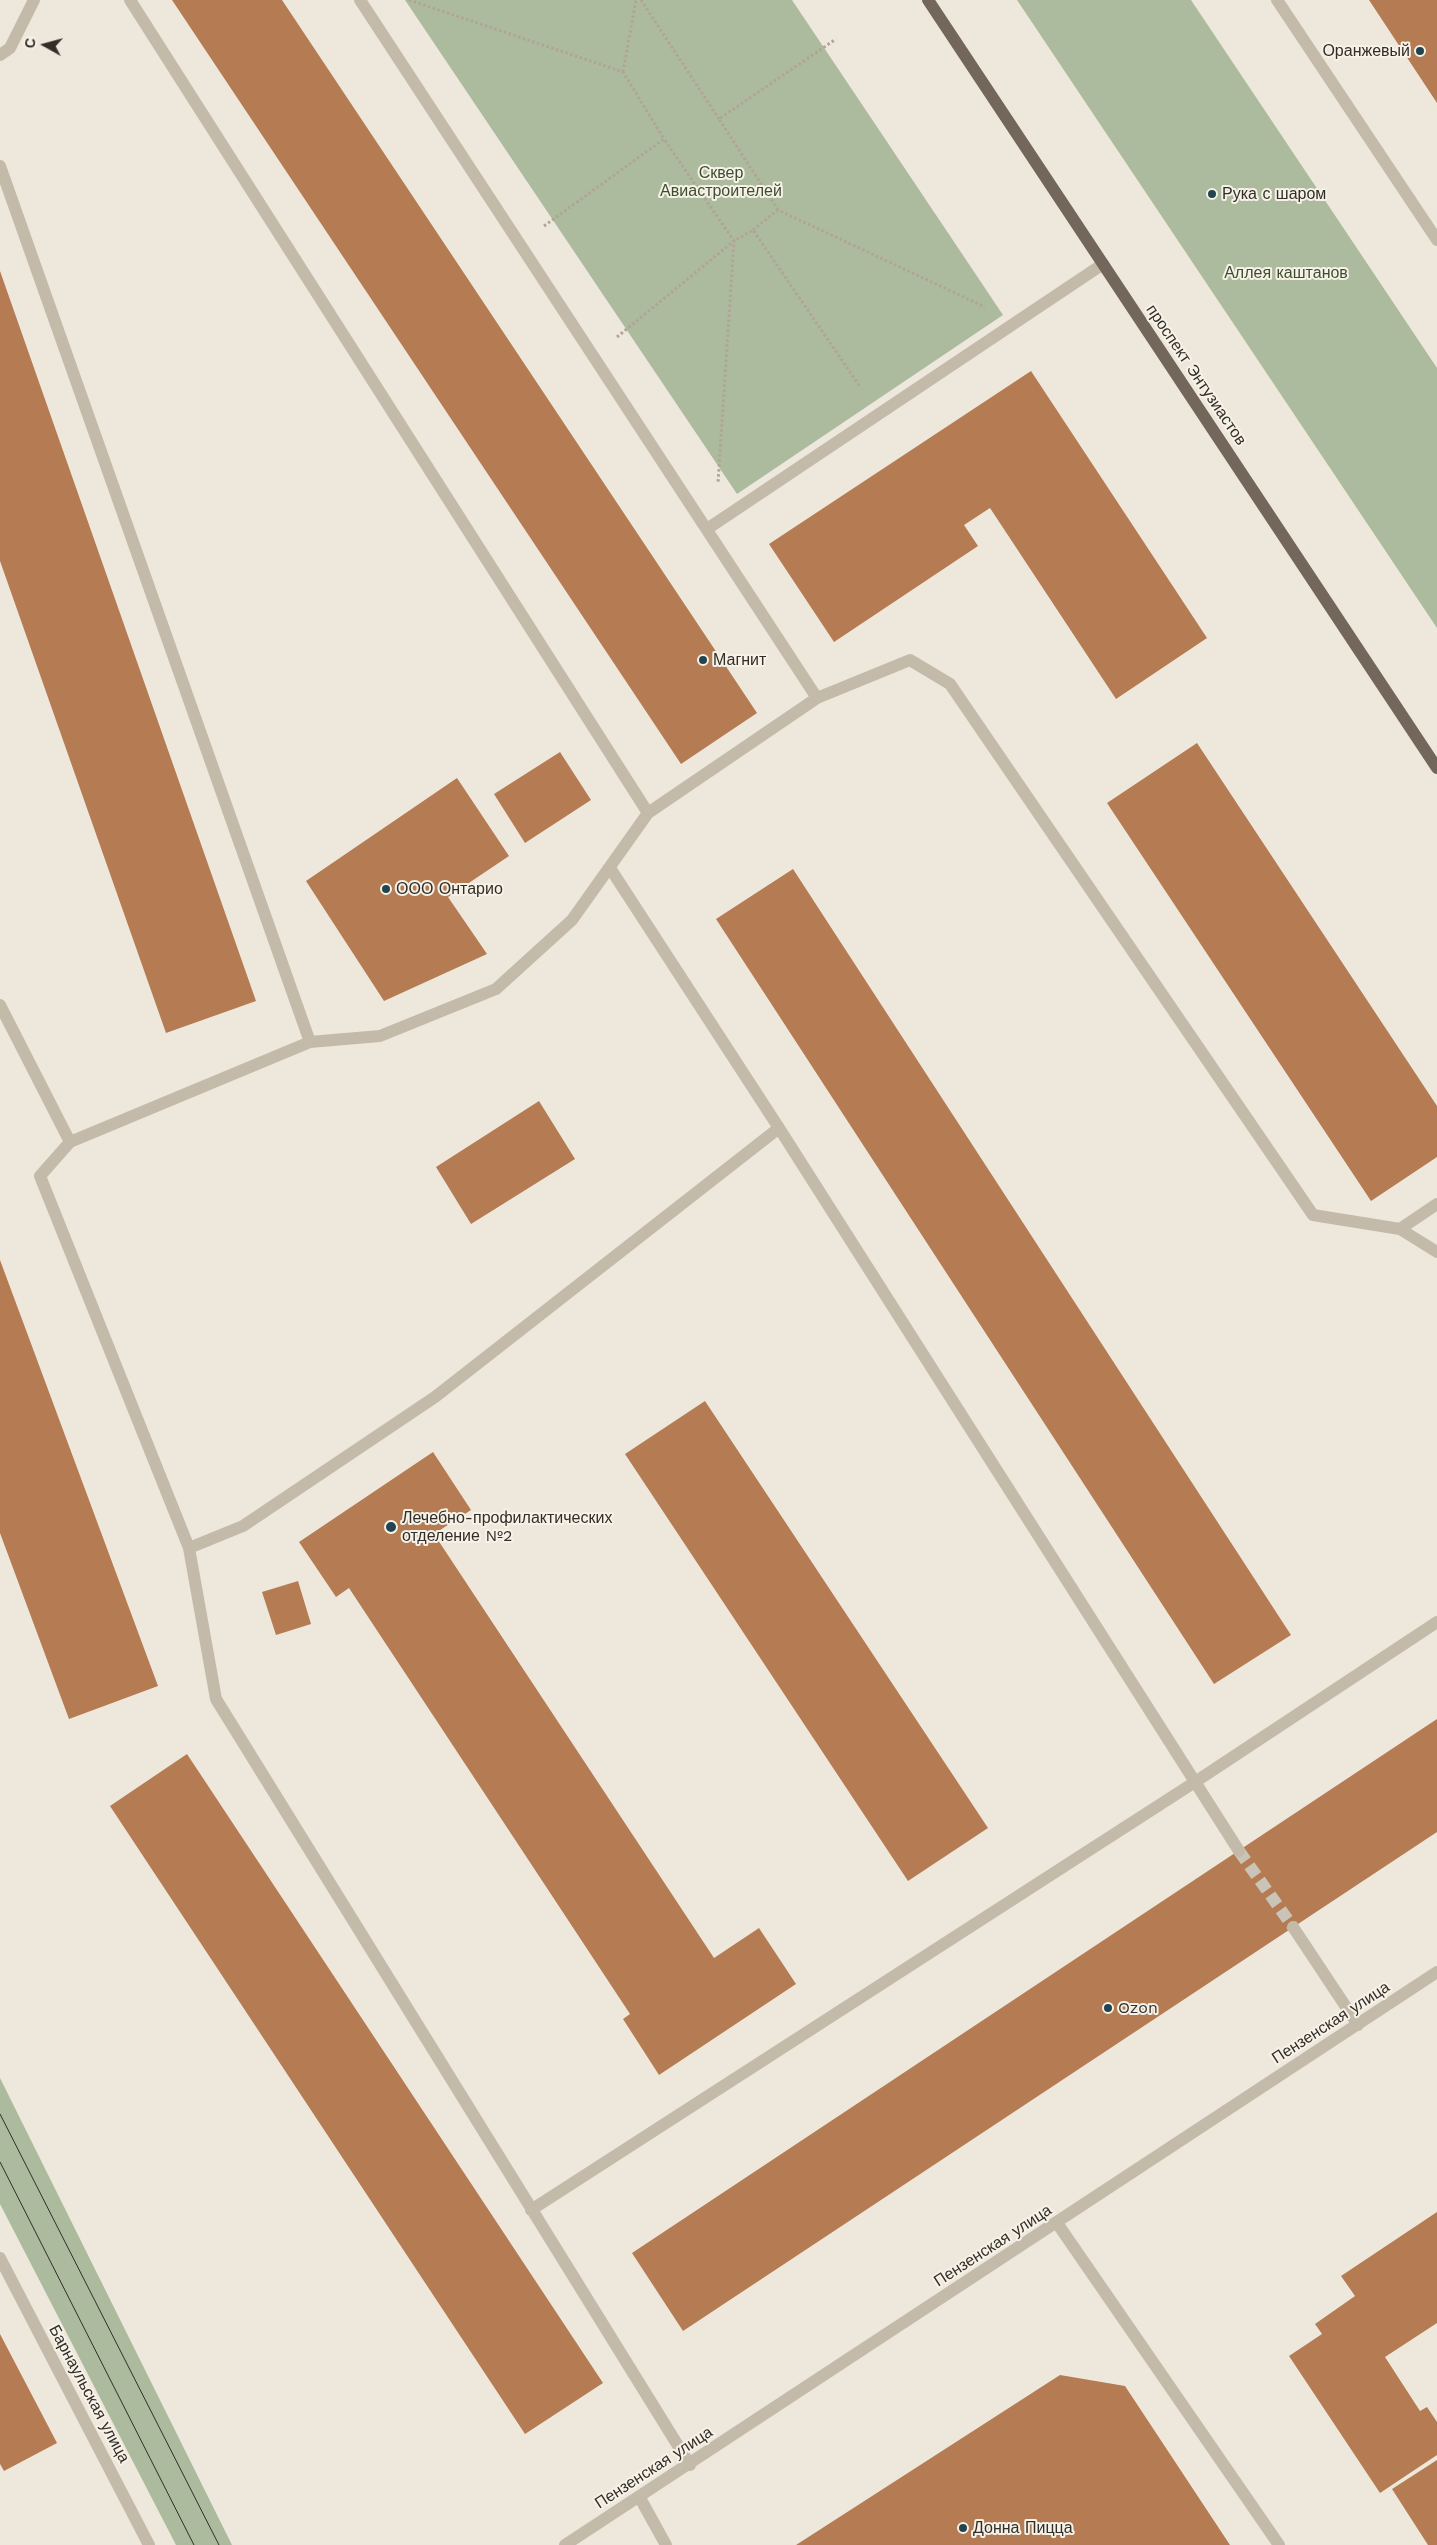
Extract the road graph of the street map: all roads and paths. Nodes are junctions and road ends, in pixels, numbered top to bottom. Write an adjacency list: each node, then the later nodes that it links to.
1 (34, 0): 10 (street)
2 (130, 0): 27 (street)
3 (360, 0): 19 (street)
4 (410, 0): 11 (path)
5 (636, 0): 11 (path)
6 (640, 0): 12 (path)
7 (928, 0): 20 (main road, проспект Энтузиастов)
8 (1277, 0): 17 (street)
9 (836, 39): 12 (path)
10 (0, 55)
11 (623, 72): 13 (path)
12 (719, 119): 15 (path)
13 (664, 139): 18 (path); 19 (path)
14 (0, 166): 30 (street)
15 (778, 210): 16 (path); 21 (path)
16 (754, 230): 18 (path); 23 (path)
17 (1437, 240)
18 (734, 241): 22 (path); 24 (path)
19 (519, 244): 22 (street)
20 (1103, 264): 21 (street); 26 (main road, проспект Энтузиастов)
21 (1018, 322): 23 (street)
22 (594, 356): 24 (street)
23 (879, 414): 24 (street)
24 (706, 529): 25 (street)
25 (817, 698): 27 (street); 34 (street)
26 (1437, 768)
27 (648, 813): 28 (street)
28 (610, 868): 30 (street); 31 (street)
29 (0, 1005): 32 (street)
30 (310, 1042): 32 (street)
31 (779, 1128): 36 (street); 38 (street)
32 (70, 1142): 36 (street)
33 (1437, 1204): 34 (street)
34 (1400, 1229): 35 (street)
35 (1437, 1252)
36 (189, 1548): 43 (street)
37 (1437, 1622): 38 (street)
38 (1195, 1782): 39 (street); 43 (street)
39 (1238, 1851)
40 (1293, 1927): 42 (street)
41 (1437, 1972): 42 (street, Пензенская улица)
42 (1358, 2026): 44 (street, Пензенская улица)
43 (530, 2210): 46 (street)
44 (1057, 2223): 46 (street, Пензенская улица); 51 (street)
45 (0, 2258): 48 (street, Барнаульская улица)
46 (690, 2465): 47 (street, Пензенская улица)
47 (640, 2498): 49 (street, Пензенская улица); 50 (street)
48 (150, 2545)
49 (565, 2545)
50 (666, 2545)
51 (1279, 2545)

